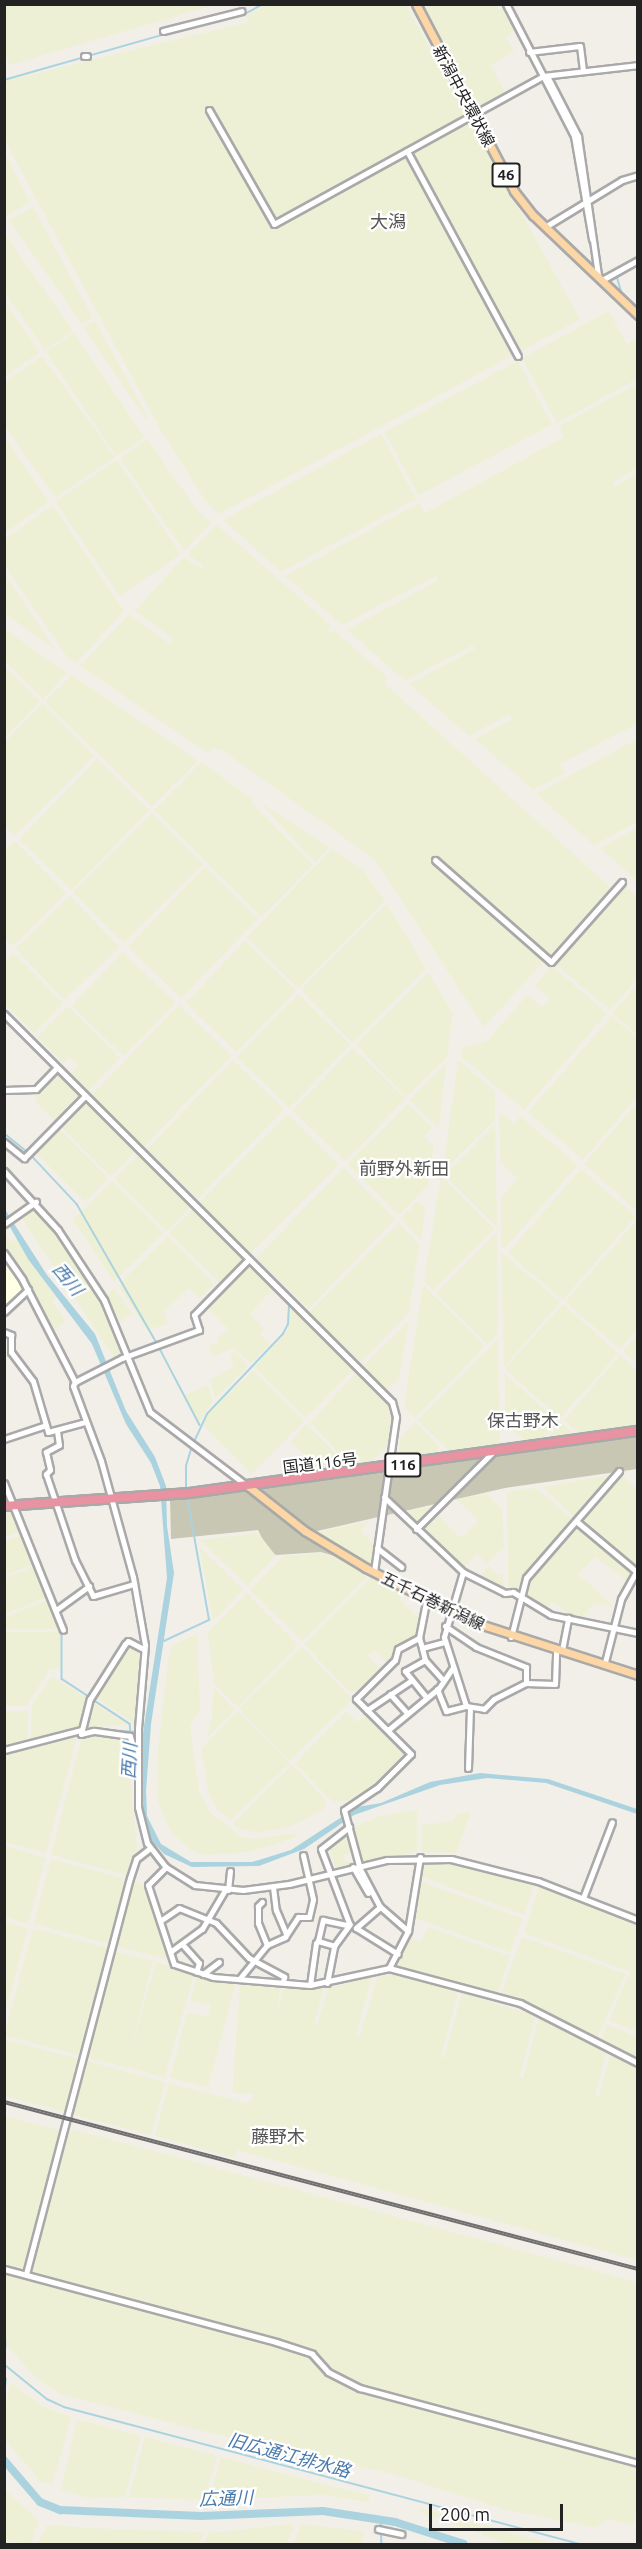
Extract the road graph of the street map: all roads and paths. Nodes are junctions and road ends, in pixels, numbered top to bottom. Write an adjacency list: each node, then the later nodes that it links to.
1 (416, 4): 10 (main road, 新潟中央環状線 / 46)
2 (506, 4): 5 (street)
3 (242, 10): 4 (street)
4 (163, 31)
5 (529, 52): 7 (street); 8 (street)
6 (638, 65): 7 (street)
7 (583, 70): 8 (street)
8 (544, 75): 10 (street); 13 (street)
9 (208, 110): 11 (street)
10 (473, 114): 11 (street); 14 (main road, 新潟中央環状線 / 46)
11 (406, 151): 18 (street)
12 (638, 175): 13 (street)
13 (587, 202): 14 (street); 16 (street)
14 (545, 226): 16 (main road, 新潟中央環状線 / 46)
15 (638, 260): 16 (street)
16 (600, 278): 17 (main road, 新潟中央環状線 / 46)
17 (638, 315)
18 (518, 356)
19 (435, 860): 20 (street)
20 (622, 882)
21 (4, 1014): 22 (street)
22 (15, 1024): 23 (street); 24 (street)
23 (4, 1025)
24 (56, 1068): 25 (street); 26 (street)
25 (4, 1090)
26 (85, 1096): 27 (street); 32 (street)
27 (4, 1142)
28 (4, 1171): 29 (street)
29 (36, 1202): 30 (street); 36 (street)
30 (4, 1224)
31 (4, 1253): 33 (street)
32 (249, 1259): 36 (street); 44 (street)
33 (28, 1290): 34 (street); 37 (street)
34 (4, 1312)
35 (4, 1332): 39 (street)
36 (125, 1357): 37 (street); 47 (street)
37 (75, 1382): 38 (street)
38 (85, 1422): 40 (street); 49 (street)
39 (46, 1425): 40 (street); 42 (street)
40 (57, 1431): 50 (street)
41 (638, 1431): 43 (highway, 国道116号 / 116)
42 (4, 1439)
43 (492, 1452): 44 (highway, 国道116号 / 116); 54 (street)
44 (388, 1467): 47 (highway, 国道116号 / 116); 48 (street)
45 (619, 1471): 53 (street)
46 (4, 1483): 52 (street)
47 (248, 1485): 49 (highway, 国道116号 / 116); 58 (main road, 五千石巻新潟線)
48 (384, 1497): 54 (street); 55 (street)
49 (112, 1502): 50 (highway, 国道116号 / 116); 60 (street)
50 (57, 1504): 52 (highway, 国道116号 / 116); 61 (street)
51 (4, 1506): 52 (highway, 国道116号 / 116)
52 (14, 1506): 64 (street)
53 (576, 1521): 57 (street); 62 (street)
54 (416, 1529): 59 (street)
55 (377, 1548): 56 (street); 58 (street)
56 (401, 1567)
57 (636, 1570): 68 (street)
58 (374, 1572): 63 (main road, 五千石巻新潟線)
59 (463, 1572): 62 (street); 65 (street)
60 (134, 1584): 61 (street); 75 (street)
61 (89, 1586): 64 (street)
62 (520, 1596): 66 (street); 71 (street)
63 (427, 1597): 65 (main road, 五千石巻新潟線); 72 (street)
64 (56, 1610): 69 (street)
65 (451, 1610): 67 (street); 71 (main road, 五千石巻新潟線)
66 (568, 1618): 68 (street); 76 (street)
67 (445, 1626): 73 (street); 85 (street)
68 (614, 1627): 70 (street); 79 (street)
69 (63, 1630)
70 (638, 1633)
71 (511, 1636): 76 (main road, 五千石巻新潟線)
72 (419, 1638): 74 (street); 77 (street)
73 (445, 1641): 74 (street); 80 (street)
74 (422, 1648): 78 (street)
75 (144, 1649): 92 (street); 95 (street)
76 (559, 1649): 79 (main road, 五千石巻新潟線); 85 (street)
77 (395, 1660): 81 (street); 90 (street)
78 (425, 1660): 81 (street); 83 (street)
79 (605, 1662): 82 (main road, 五千石巻新潟線)
80 (453, 1667): 83 (street); 89 (street)
81 (405, 1671): 84 (street)
82 (638, 1675)
83 (442, 1679): 86 (street)
84 (412, 1680): 87 (street); 88 (street)
85 (526, 1683): 89 (street)
86 (437, 1689): 88 (street); 89 (street)
87 (390, 1694): 90 (street); 91 (street)
88 (426, 1697): 91 (street)
89 (468, 1707): 96 (street)
90 (367, 1710): 93 (street)
91 (407, 1713): 93 (street)
92 (81, 1730): 94 (street); 95 (street)
93 (388, 1730): 98 (street)
94 (4, 1750)
95 (136, 1757): 99 (street)
96 (468, 1768)
97 (612, 1822): 110 (street)
98 (349, 1825): 102 (street); 105 (street)
99 (150, 1848): 103 (street); 139 (street)
100 (303, 1855): 106 (street)
101 (420, 1857): 102 (street); 110 (street); 120 (street)
102 (356, 1866): 105 (street); 109 (street); 112 (street)
103 (166, 1867): 108 (street); 116 (street)
104 (230, 1871): 108 (street)
105 (333, 1872): 106 (street); 118 (street)
106 (310, 1878): 107 (street); 113 (street)
107 (273, 1887): 108 (street); 121 (street)
108 (227, 1890): 117 (street)
109 (368, 1893)
110 (583, 1898): 115 (street)
111 (262, 1902): 124 (street)
112 (380, 1907): 119 (street); 120 (street)
113 (309, 1917): 114 (street); 121 (street)
114 (323, 1920): 118 (street); 122 (street)
115 (638, 1920)
116 (160, 1921): 117 (street); 126 (street)
117 (207, 1922): 123 (street); 128 (street)
118 (347, 1924): 119 (street); 125 (street)
119 (357, 1928): 127 (street)
120 (408, 1931): 127 (street)
121 (286, 1934): 124 (street)
122 (318, 1941): 125 (street); 136 (street)
123 (183, 1944): 126 (street); 131 (street)
124 (267, 1945): 128 (street)
125 (334, 1946): 135 (street)
126 (170, 1952): 131 (street)
127 (398, 1954): 130 (street)
128 (254, 1958): 133 (street); 134 (street)
129 (219, 1962): 132 (street)
130 (389, 1968): 135 (street); 137 (street)
131 (196, 1972): 132 (street)
132 (203, 1974): 133 (street)
133 (240, 1978): 134 (street)
134 (283, 1982): 136 (street)
135 (327, 1983): 136 (street)
136 (310, 1985)
137 (638, 2063)
138 (4, 2270): 139 (street)
139 (26, 2274): 140 (street)
140 (638, 2463)
141 (378, 2529): 142 (street)
142 (401, 2534)

